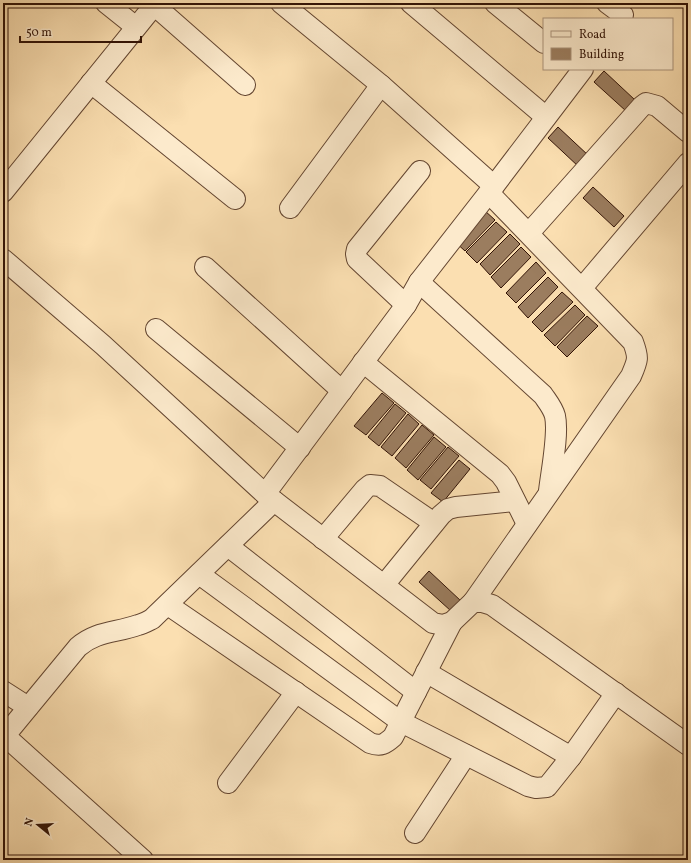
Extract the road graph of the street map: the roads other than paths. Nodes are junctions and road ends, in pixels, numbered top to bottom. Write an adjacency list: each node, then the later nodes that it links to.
1 (106, 3): 8 (street)
2 (281, 3): 13 (street)
3 (411, 3): 14 (street)
4 (495, 3): 9 (street)
5 (607, 3): 7 (street)
6 (155, 4): 8 (street); 12 (street)
7 (625, 12)
8 (136, 27): 11 (street)
9 (543, 42)
10 (579, 70): 14 (street)
11 (91, 83): 19 (street); 20 (street)
12 (245, 85)
13 (381, 85): 18 (street); 21 (street)
14 (546, 118): 18 (street)
15 (688, 132): 22 (street)
16 (688, 163): 26 (street)
17 (420, 172): 27 (street)
18 (492, 189): 22 (street); 25 (street)
19 (3, 192)
20 (235, 199)
21 (290, 208)
22 (529, 233): 26 (street)
23 (205, 267): 30 (street)
24 (7, 270): 33 (street)
25 (419, 282): 27 (street); 32 (street)
26 (582, 288): 32 (street)
27 (406, 305): 29 (street)
28 (156, 329): 31 (street)
29 (363, 362): 30 (street); 34 (street)
30 (342, 391): 31 (street)
31 (300, 448): 33 (street)
32 (548, 494): 36 (street)
33 (270, 498): 37 (street); 38 (street)
34 (515, 501): 35 (street); 36 (street)
35 (434, 523): 37 (street); 40 (street)
36 (528, 524): 41 (street)
37 (323, 539): 40 (street)
38 (228, 546): 39 (street); 47 (street)
39 (199, 574): 42 (street); 50 (street)
40 (384, 585): 43 (street)
41 (473, 602): 43 (street); 48 (street)
42 (168, 605): 46 (street); 49 (street)
43 (452, 622): 44 (street)
44 (426, 672): 47 (street); 54 (street)
45 (3, 691): 49 (street)
46 (296, 692): 50 (street); 55 (street)
47 (416, 692): 50 (street)
48 (616, 694): 52 (street); 54 (street)
49 (28, 707): 51 (street)
50 (401, 722): 53 (street)
51 (4, 737): 57 (street)
52 (688, 745)
53 (466, 755): 54 (street); 56 (street)
54 (571, 757)
55 (228, 783)
56 (415, 833)
57 (143, 860)

